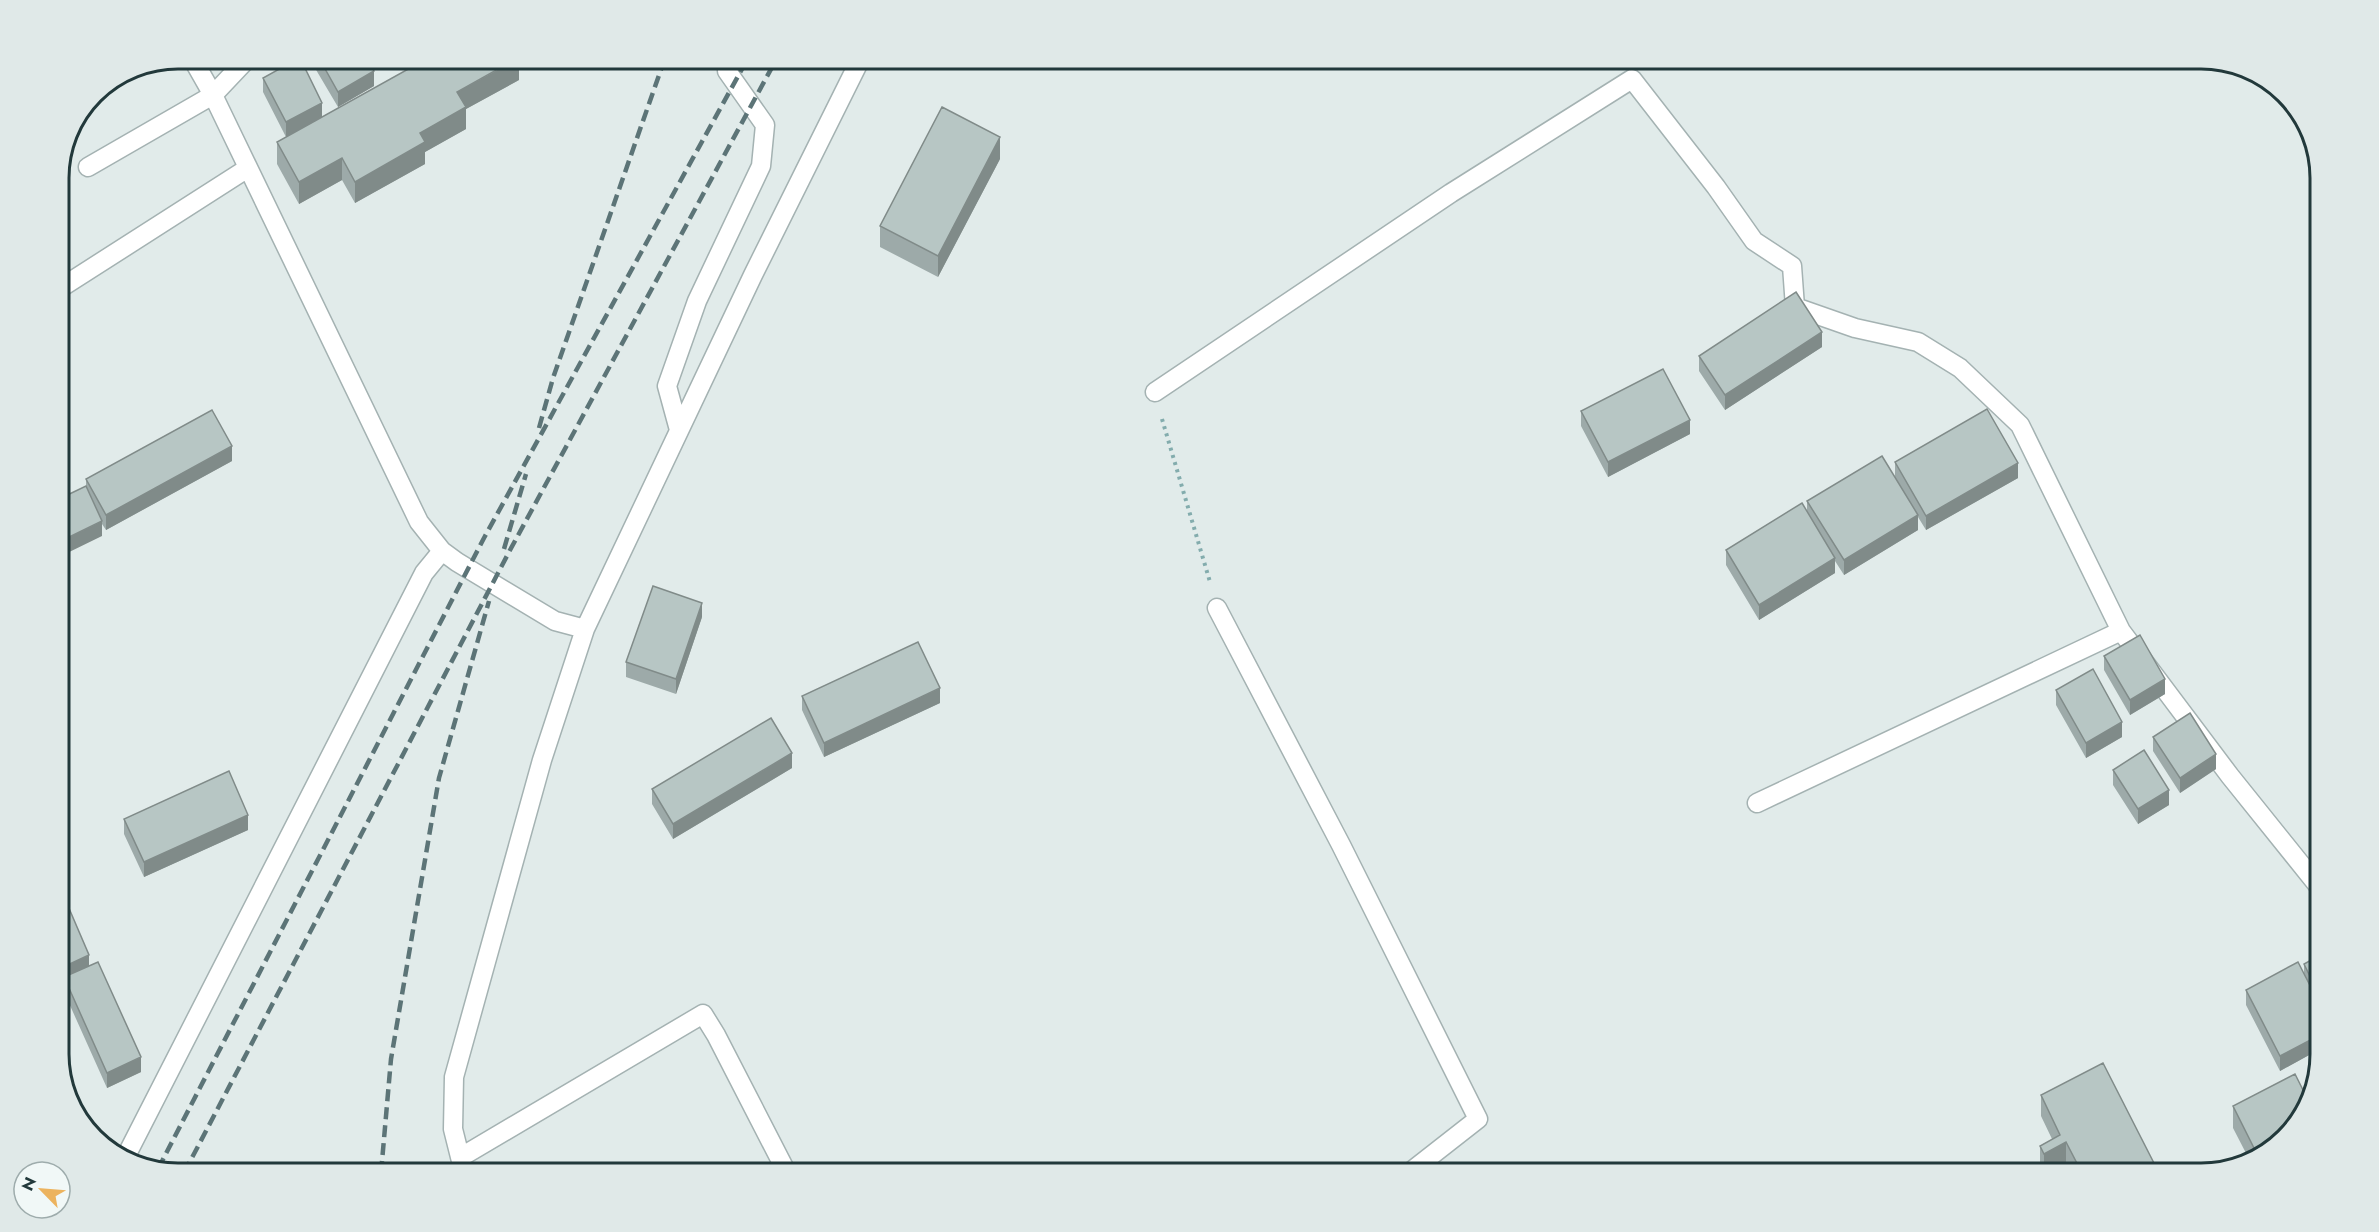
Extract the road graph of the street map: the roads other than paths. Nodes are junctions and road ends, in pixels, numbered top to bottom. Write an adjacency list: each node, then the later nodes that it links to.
1 (198, 69): 5 (street)
2 (238, 69): 5 (street)
3 (727, 69): 10 (street)
4 (856, 69): 10 (street)
5 (213, 95): 6 (street); 7 (street)
6 (88, 167)
7 (248, 168): 8 (street); 11 (street)
8 (69, 283)
9 (1155, 392): 14 (street)
10 (679, 430): 13 (street)
11 (442, 551): 13 (street); 17 (street)
12 (1217, 608): 21 (street)
13 (585, 629): 18 (street)
14 (2121, 631): 15 (street); 16 (street)
15 (1757, 803)
16 (2310, 876)
17 (129, 1151)
18 (462, 1163)
19 (466, 1163): 20 (street)
20 (782, 1163)
21 (1422, 1163)

